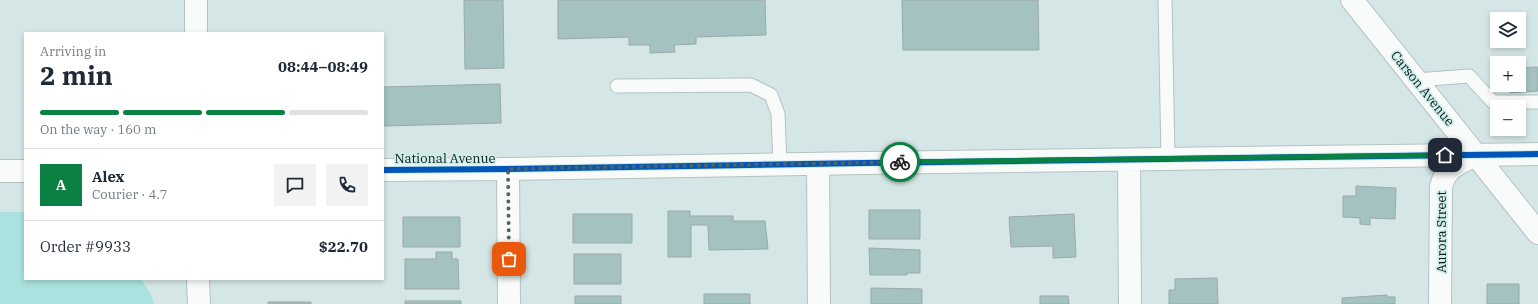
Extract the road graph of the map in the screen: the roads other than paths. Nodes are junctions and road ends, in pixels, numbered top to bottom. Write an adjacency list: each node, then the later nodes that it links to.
1 (196, 0): 4 (street)
2 (1165, 0): 10 (lane)
3 (1352, 0): 5 (street, Carson Avenue)
4 (196, 32)
5 (1416, 80): 7 (lane); 9 (street, Carson Avenue)
6 (617, 86): 12 (lane)
7 (1538, 102)
8 (1538, 154): 9 (street, National Avenue)
9 (1476, 155): 10 (street, National Avenue); 18 (street, Carson Avenue); 24 (street, Aurora Street)
10 (1168, 159): 11 (street, National Avenue)
11 (1130, 160): 13 (street, National Avenue); 23 (street)
12 (780, 164): 13 (street, National Avenue); 14 (street, National Avenue)
13 (818, 164): 22 (street)
14 (508, 169): 15 (street, National Avenue); 21 (street)
15 (384, 170)
16 (0, 171): 17 (street)
17 (24, 171)
18 (1538, 233)
19 (198, 280): 20 (street)
20 (199, 304)
21 (509, 304)
22 (819, 304)
23 (1130, 304)
24 (1440, 304)

